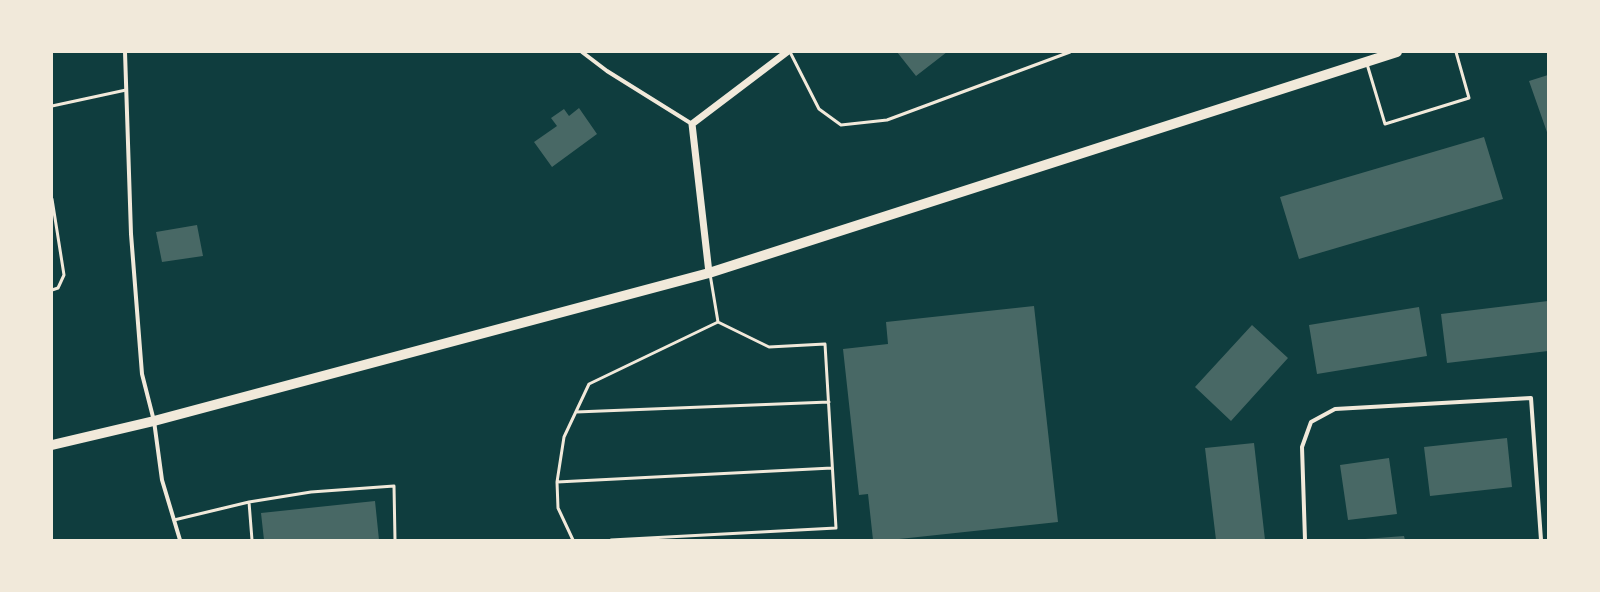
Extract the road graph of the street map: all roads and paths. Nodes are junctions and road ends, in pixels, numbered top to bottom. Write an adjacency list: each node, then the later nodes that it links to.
1 (125, 52): 9 (street)
2 (582, 52): 11 (street)
3 (786, 52): 11 (street)
4 (790, 52): 5 (lane)
5 (1070, 52)
6 (1397, 52): 8 (main road)
7 (1456, 52): 8 (lane)
8 (1366, 62): 13 (main road)
9 (126, 90): 10 (lane); 18 (street)
10 (52, 106)
11 (692, 124): 13 (street)
12 (52, 199): 14 (lane)
13 (709, 273): 15 (lane); 18 (main road)
14 (52, 290)
15 (718, 322): 16 (lane); 17 (lane)
16 (829, 402): 17 (lane); 20 (lane)
17 (576, 412): 21 (lane)
18 (154, 421): 19 (main road); 23 (street)
19 (52, 445)
20 (832, 468): 21 (lane); 28 (lane)
21 (557, 482): 27 (lane)
22 (249, 502): 23 (lane); 25 (lane); 26 (lane)
23 (174, 520): 24 (street)
24 (180, 540)
25 (252, 540)
26 (394, 540)
27 (573, 540)
28 (611, 540)
29 (1306, 540): 30 (street)
30 (1541, 540)

